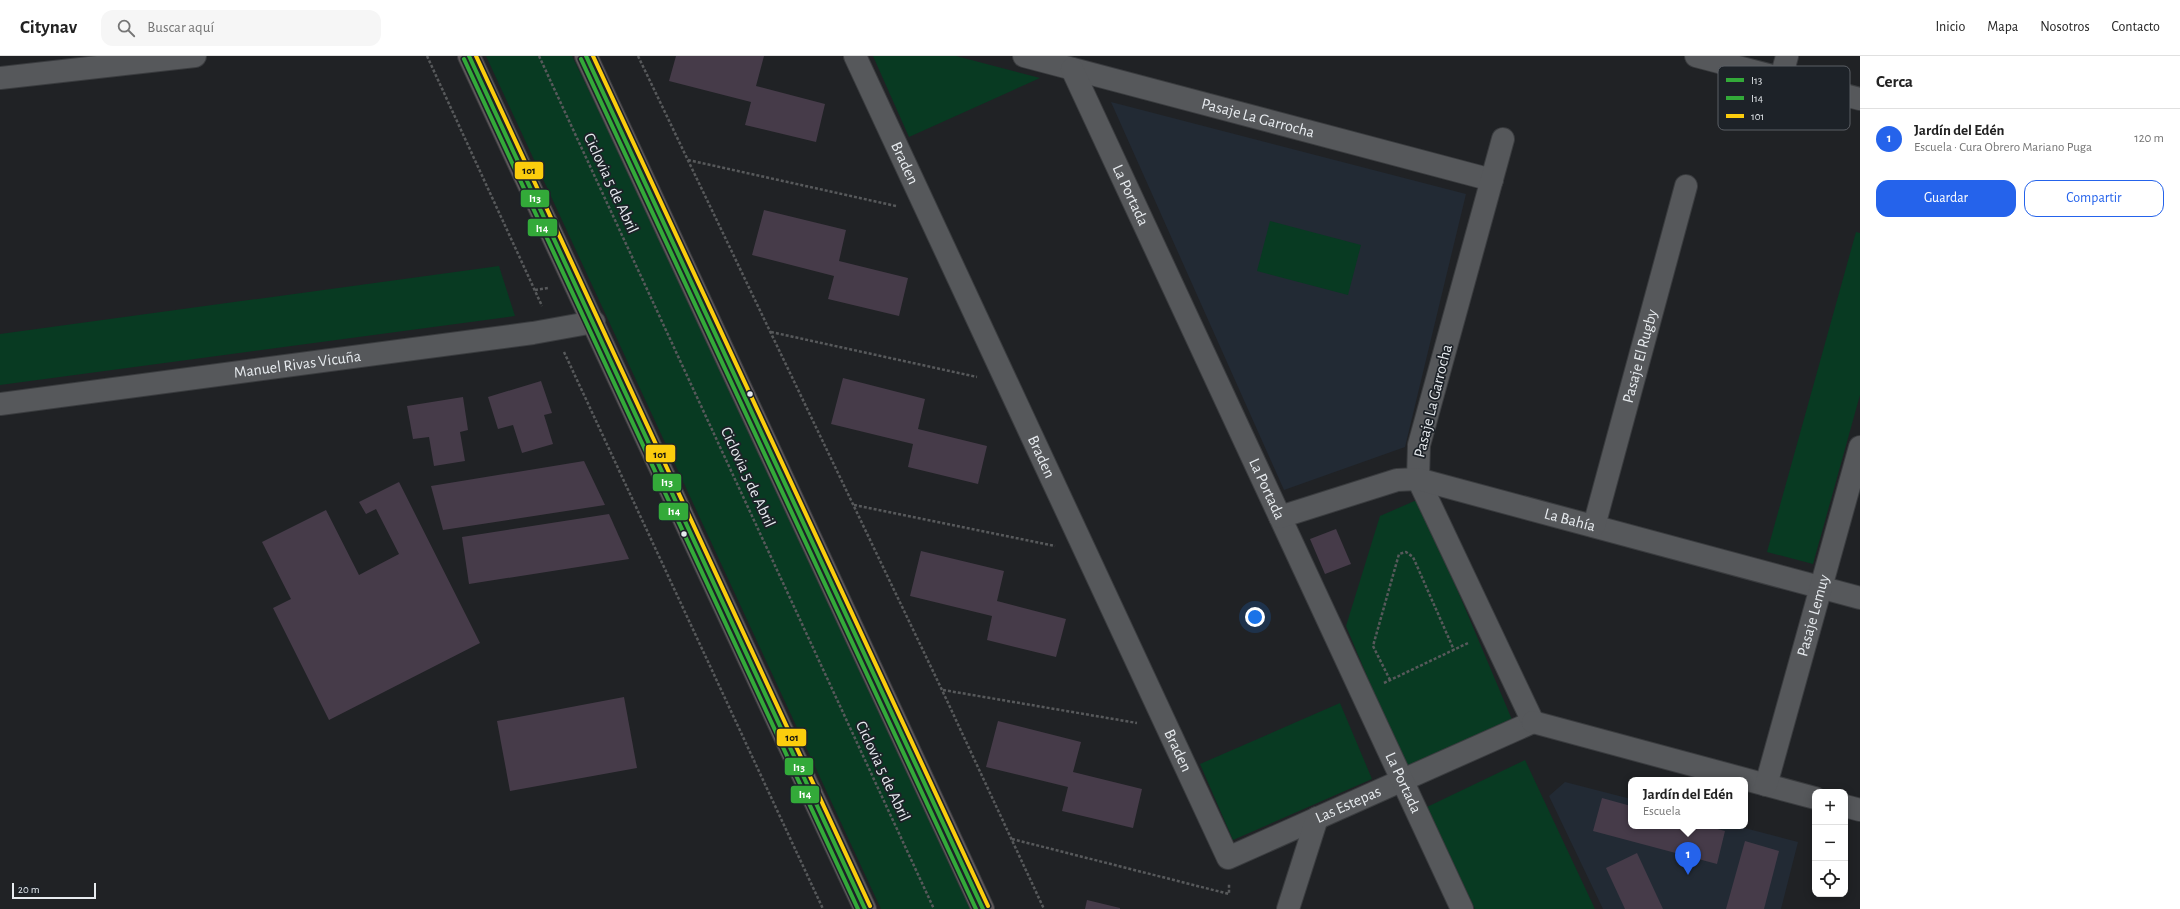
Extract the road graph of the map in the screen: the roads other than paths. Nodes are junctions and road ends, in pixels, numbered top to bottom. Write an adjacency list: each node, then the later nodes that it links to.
1 (195, 56): 11 (street)
2 (469, 56): 17 (main road)
3 (586, 56): 36 (main road)
4 (855, 56): 34 (street, Braden)
5 (1024, 56): 10 (street, Pasaje La Garrocha)
6 (1696, 56): 8 (street)
7 (1787, 56): 9 (street)
8 (1735, 66)
9 (1784, 66)
10 (1072, 69): 15 (street, Pasaje La Garrocha); 21 (street, La Portada)
11 (0, 78)
12 (1850, 96): 13 (street)
13 (1860, 99)
14 (1503, 139): 15 (street, Pasaje La Garrocha)
15 (1492, 180): 20 (street, Pasaje La Garrocha)
16 (1686, 186): 22 (street, Pasaje El Rugby)
17 (594, 322): 18 (street, Manuel Rivas Vicuña); 35 (main road)
18 (0, 404)
19 (1860, 447): 23 (street, Pasaje Lemuy)
20 (1418, 479): 21 (street, La Bahía); 22 (street, La Bahía); 25 (street, Pasaje La Garrocha)
21 (1280, 517): 27 (street, La Portada)
22 (1594, 526): 23 (street, La Bahía)
23 (1821, 587): 24 (street, La Bahía); 29 (street, Pasaje Lemuy)
24 (1860, 598)
25 (1533, 722): 26 (street); 27 (street, Las Estepas)
26 (1736, 777)
27 (1402, 780): 33 (street, Las Estepas); 38 (street, La Portada)
28 (1748, 780): 29 (street)
29 (1766, 785): 30 (street)
30 (1812, 797)
31 (1848, 807): 32 (street)
32 (1860, 810)
33 (1317, 818): 34 (street, Las Estepas); 37 (street)
34 (1228, 858)
35 (865, 909)
36 (983, 909)
37 (1288, 909)
38 (1462, 909)

